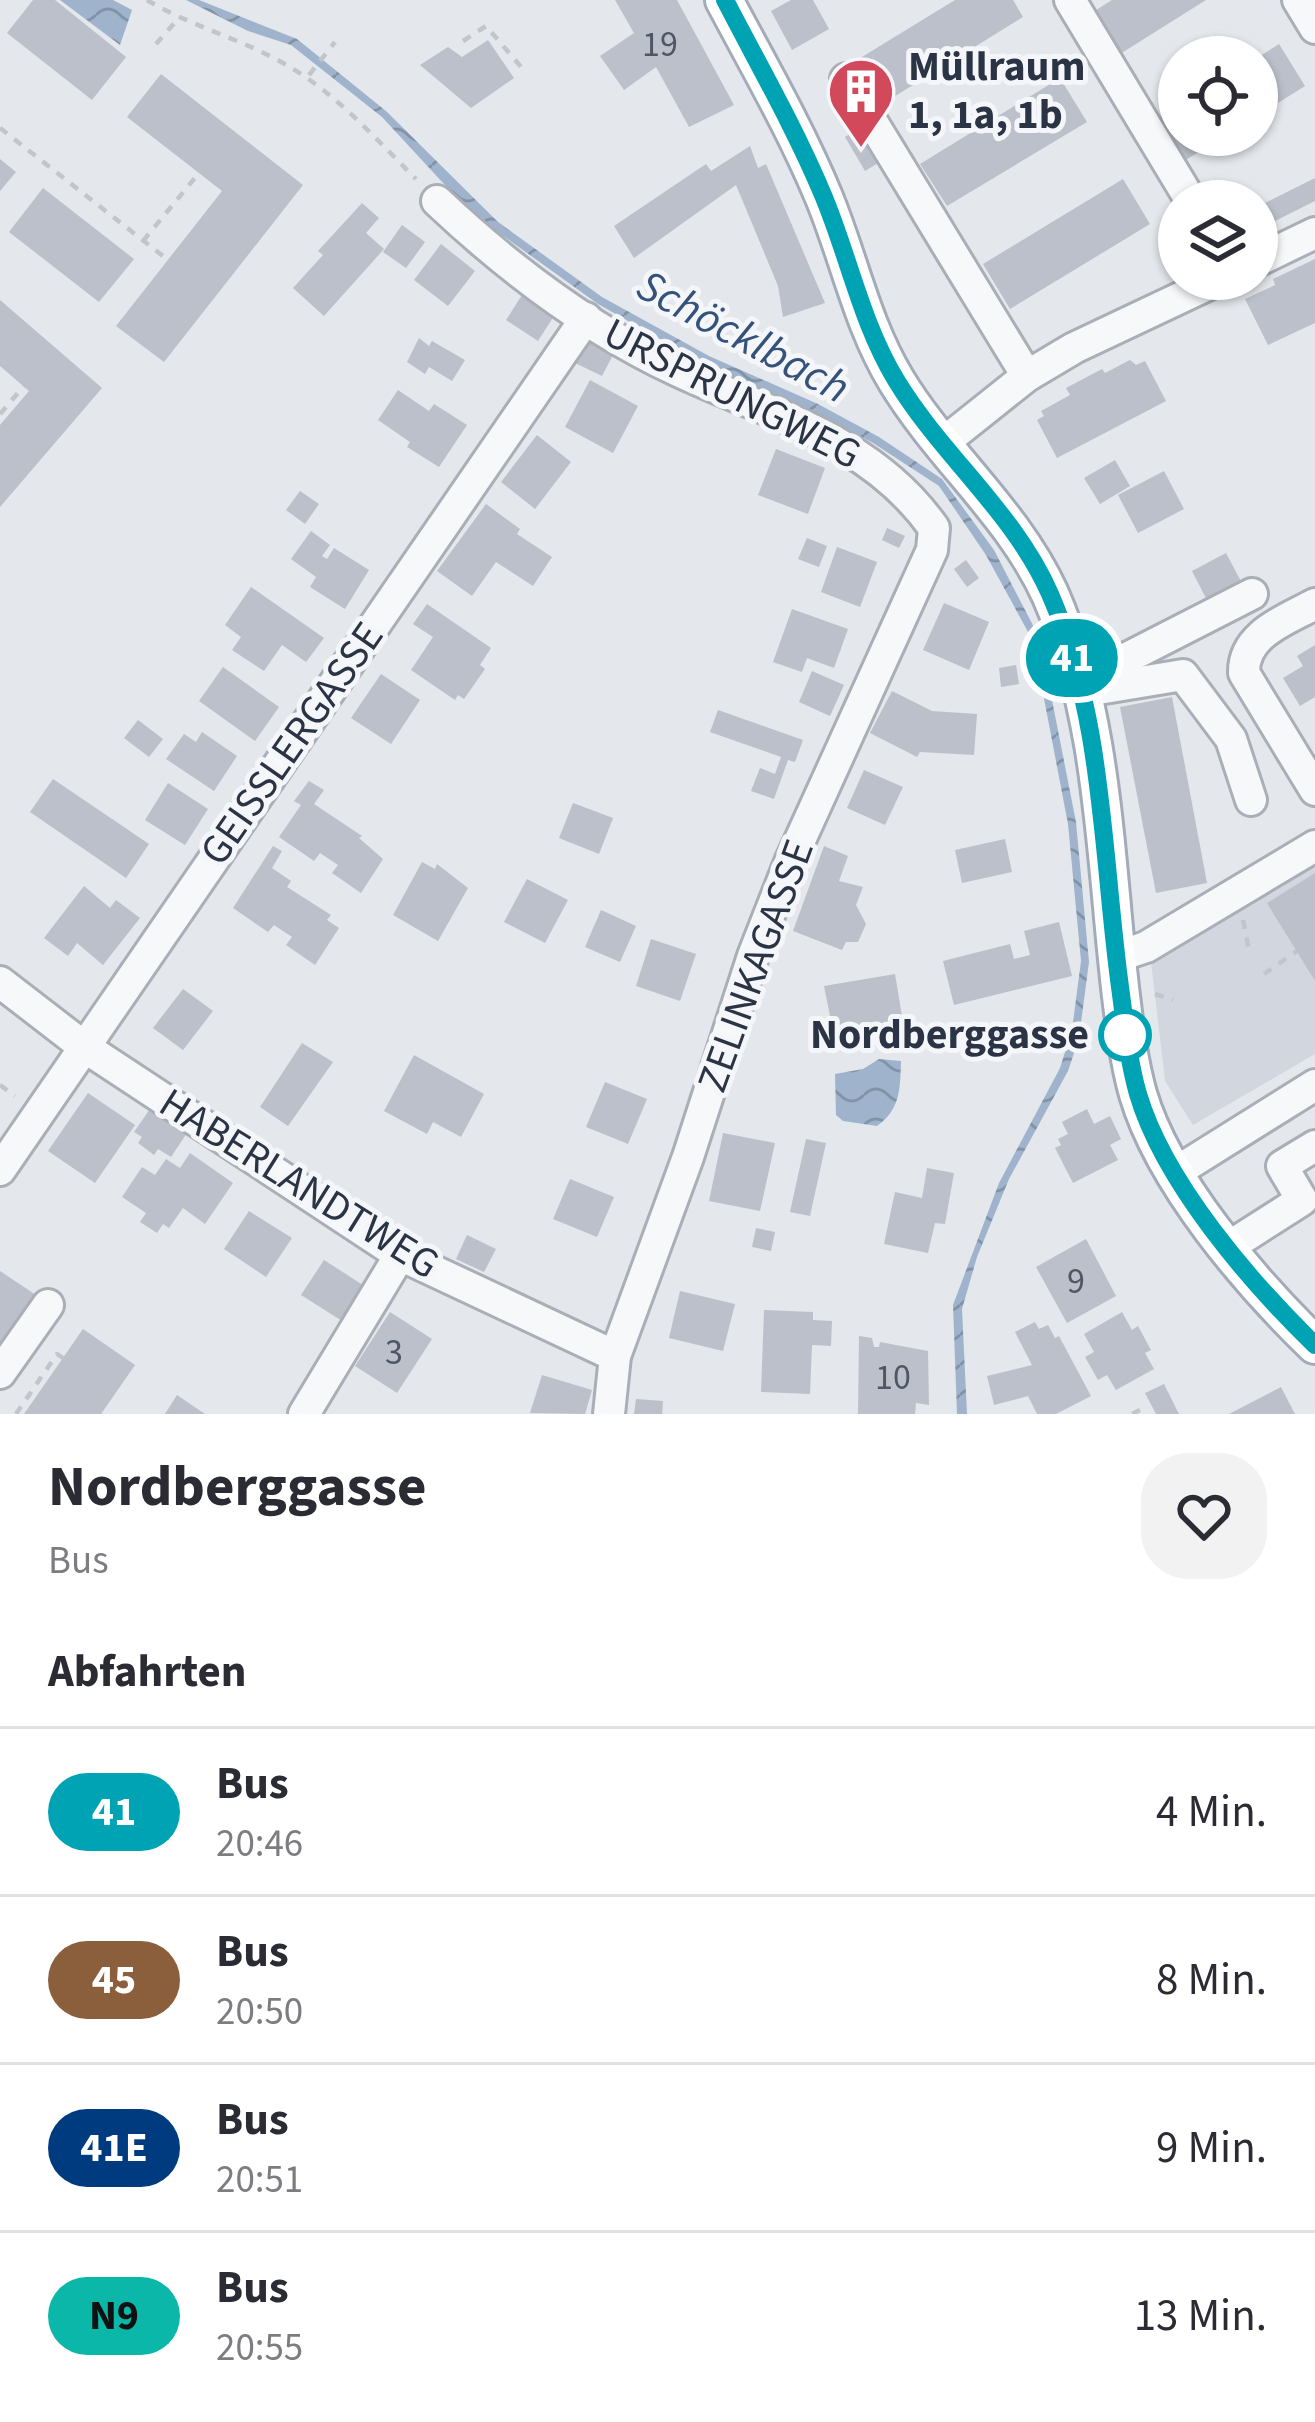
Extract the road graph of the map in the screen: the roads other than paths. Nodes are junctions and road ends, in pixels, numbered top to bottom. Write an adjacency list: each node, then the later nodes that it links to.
1 (724, 0): 13 (main road)
2 (1070, 0): 6 (street)
3 (1298, 0): 4 (street)
4 (1315, 28)
5 (846, 79): 12 (street)
6 (1178, 180)
7 (436, 201): 11 (street, URSPRUNGWEG)
8 (1315, 233): 9 (street)
9 (1278, 252)
10 (1176, 300): 12 (street)
11 (586, 318): 14 (street, URSPRUNGWEG); 23 (street, GEISSLERGASSE)
12 (1027, 376): 13 (street)
13 (943, 443): 17 (main road)
14 (934, 528): 32 (street, ZELINKAGASSE)
15 (1252, 594): 17 (street)
16 (1315, 604): 18 (street)
17 (1079, 687): 19 (street); 21 (main road)
18 (1315, 790)
19 (1251, 800)
20 (1315, 846): 21 (street)
21 (1116, 956): 27 (main road)
22 (0, 982): 23 (street, HABERLANDTWEG)
23 (82, 1046): 26 (street, GEISSLERGASSE); 29 (street, HABERLANDTWEG)
24 (1315, 1085): 27 (street)
25 (1315, 1147): 28 (street)
26 (0, 1170)
27 (1176, 1172): 28 (main road)
28 (1227, 1248): 31 (main road)
29 (400, 1255): 32 (street, HABERLANDTWEG); 34 (street)
30 (48, 1305): 33 (street)
31 (1315, 1345)
32 (614, 1356): 35 (street, ZELINKAGASSE)
33 (0, 1373)
34 (304, 1414)
35 (609, 1414)

